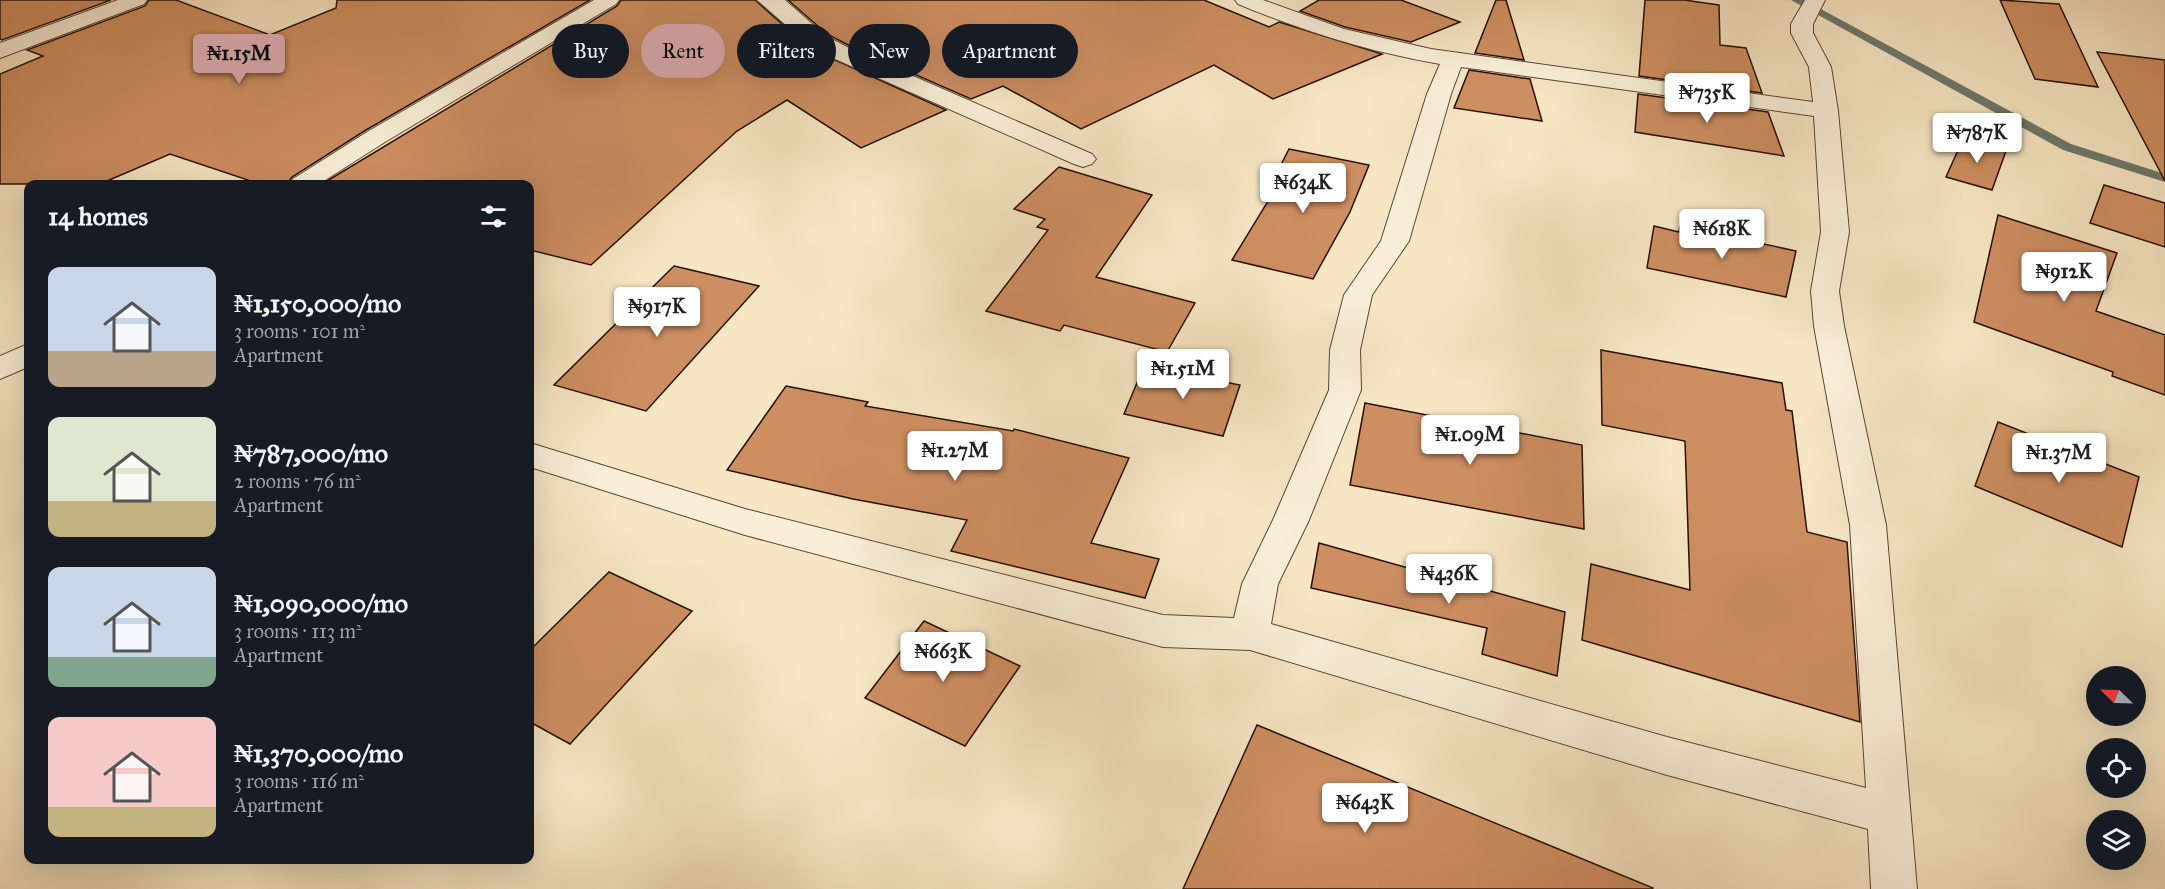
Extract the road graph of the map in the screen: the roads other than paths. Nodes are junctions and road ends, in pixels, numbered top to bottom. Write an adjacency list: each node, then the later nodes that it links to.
1 (137, 0): 6 (street)
2 (609, 0): 10 (street)
3 (1245, 0): 7 (street)
4 (1815, 0): 8 (street)
5 (777, 2): 9 (street)
6 (0, 51)
7 (1453, 60): 8 (street); 14 (street)
8 (1826, 111): 15 (street)
9 (1083, 159)
10 (308, 180)
11 (24, 356): 12 (street)
12 (0, 369)
13 (534, 456): 14 (street)
14 (1250, 634): 15 (street)
15 (1888, 814): 16 (street)
16 (1894, 889)

